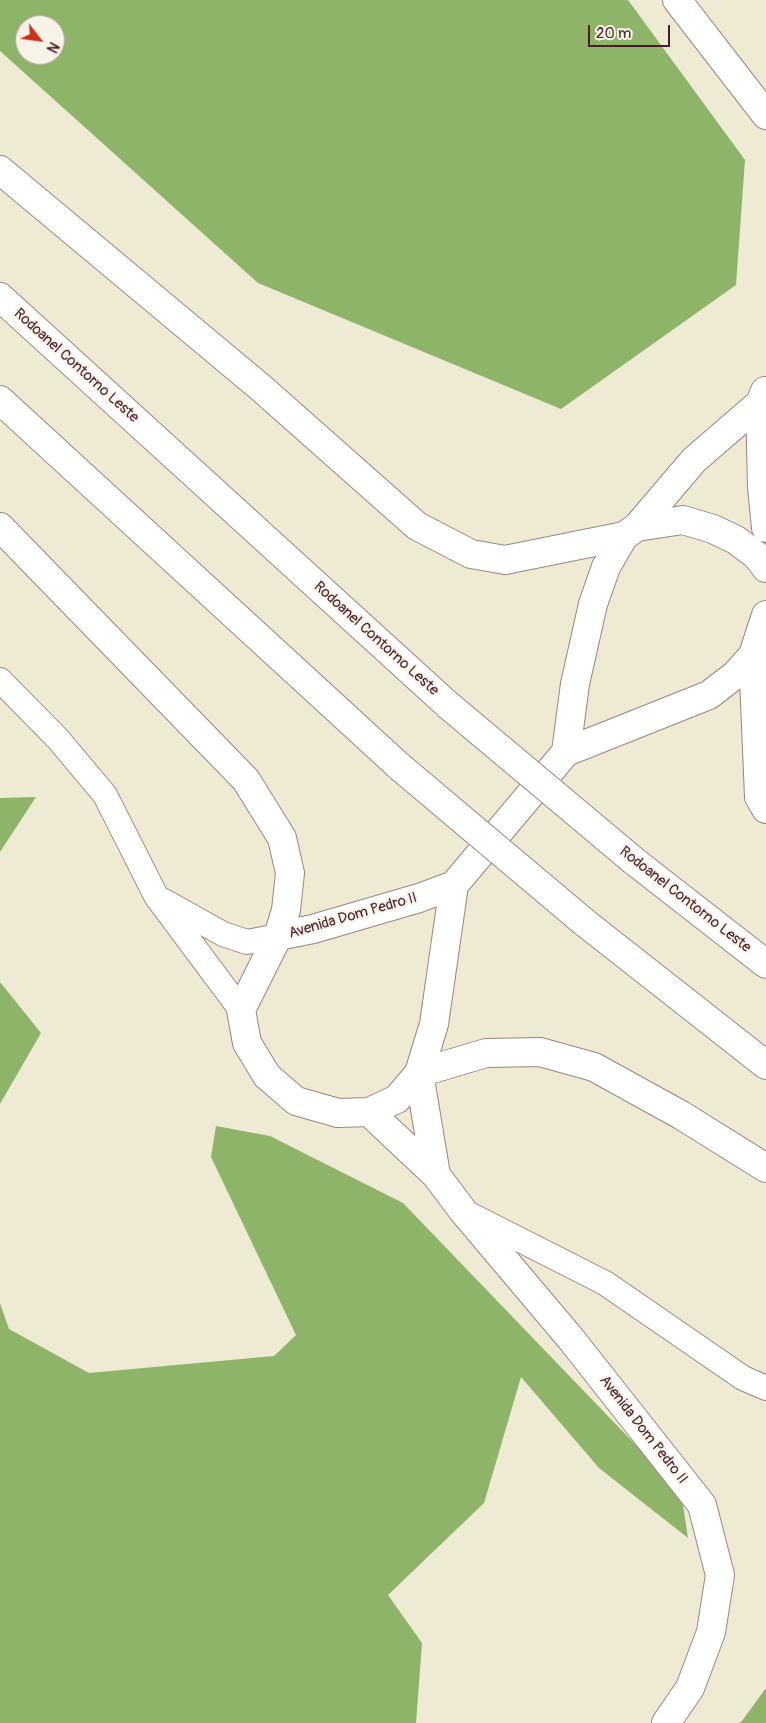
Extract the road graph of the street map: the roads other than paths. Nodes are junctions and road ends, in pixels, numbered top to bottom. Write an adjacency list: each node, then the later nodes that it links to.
1 (677, 0): 2 (main road)
2 (766, 115)
3 (0, 170): 9 (main road)
4 (0, 297): 19 (main road, Rodoanel Contorno Leste, bridge)
5 (763, 395): 8 (main road); 9 (main road)
6 (0, 400): 21 (main road, bridge)
7 (0, 527): 18 (main road)
8 (766, 528)
9 (630, 531): 10 (main road); 14 (main road)
10 (766, 568)
11 (766, 615): 12 (main road, Avenida Dom Pedro II)
12 (753, 656): 14 (main road, Avenida Dom Pedro II); 15 (main road)
13 (0, 680): 17 (street)
14 (566, 752): 16 (main road, Avenida Dom Pedro II)
15 (766, 809)
16 (454, 885): 18 (main road, Avenida Dom Pedro II); 22 (main road, Avenida Dom Pedro II)
17 (156, 896): 18 (street); 20 (street)
18 (278, 936): 20 (main road, Avenida Dom Pedro II)
19 (766, 964)
20 (241, 1010): 23 (main road, Avenida Dom Pedro II)
21 (766, 1065)
22 (419, 1073): 23 (main road, Avenida Dom Pedro II); 24 (main road); 25 (main road, Avenida Dom Pedro II)
23 (369, 1112): 25 (main road, Avenida Dom Pedro II)
24 (766, 1168)
25 (436, 1175): 26 (main road, Avenida Dom Pedro II)
26 (463, 1212): 27 (street); 28 (main road, Avenida Dom Pedro II)
27 (766, 1388)
28 (666, 1723)

